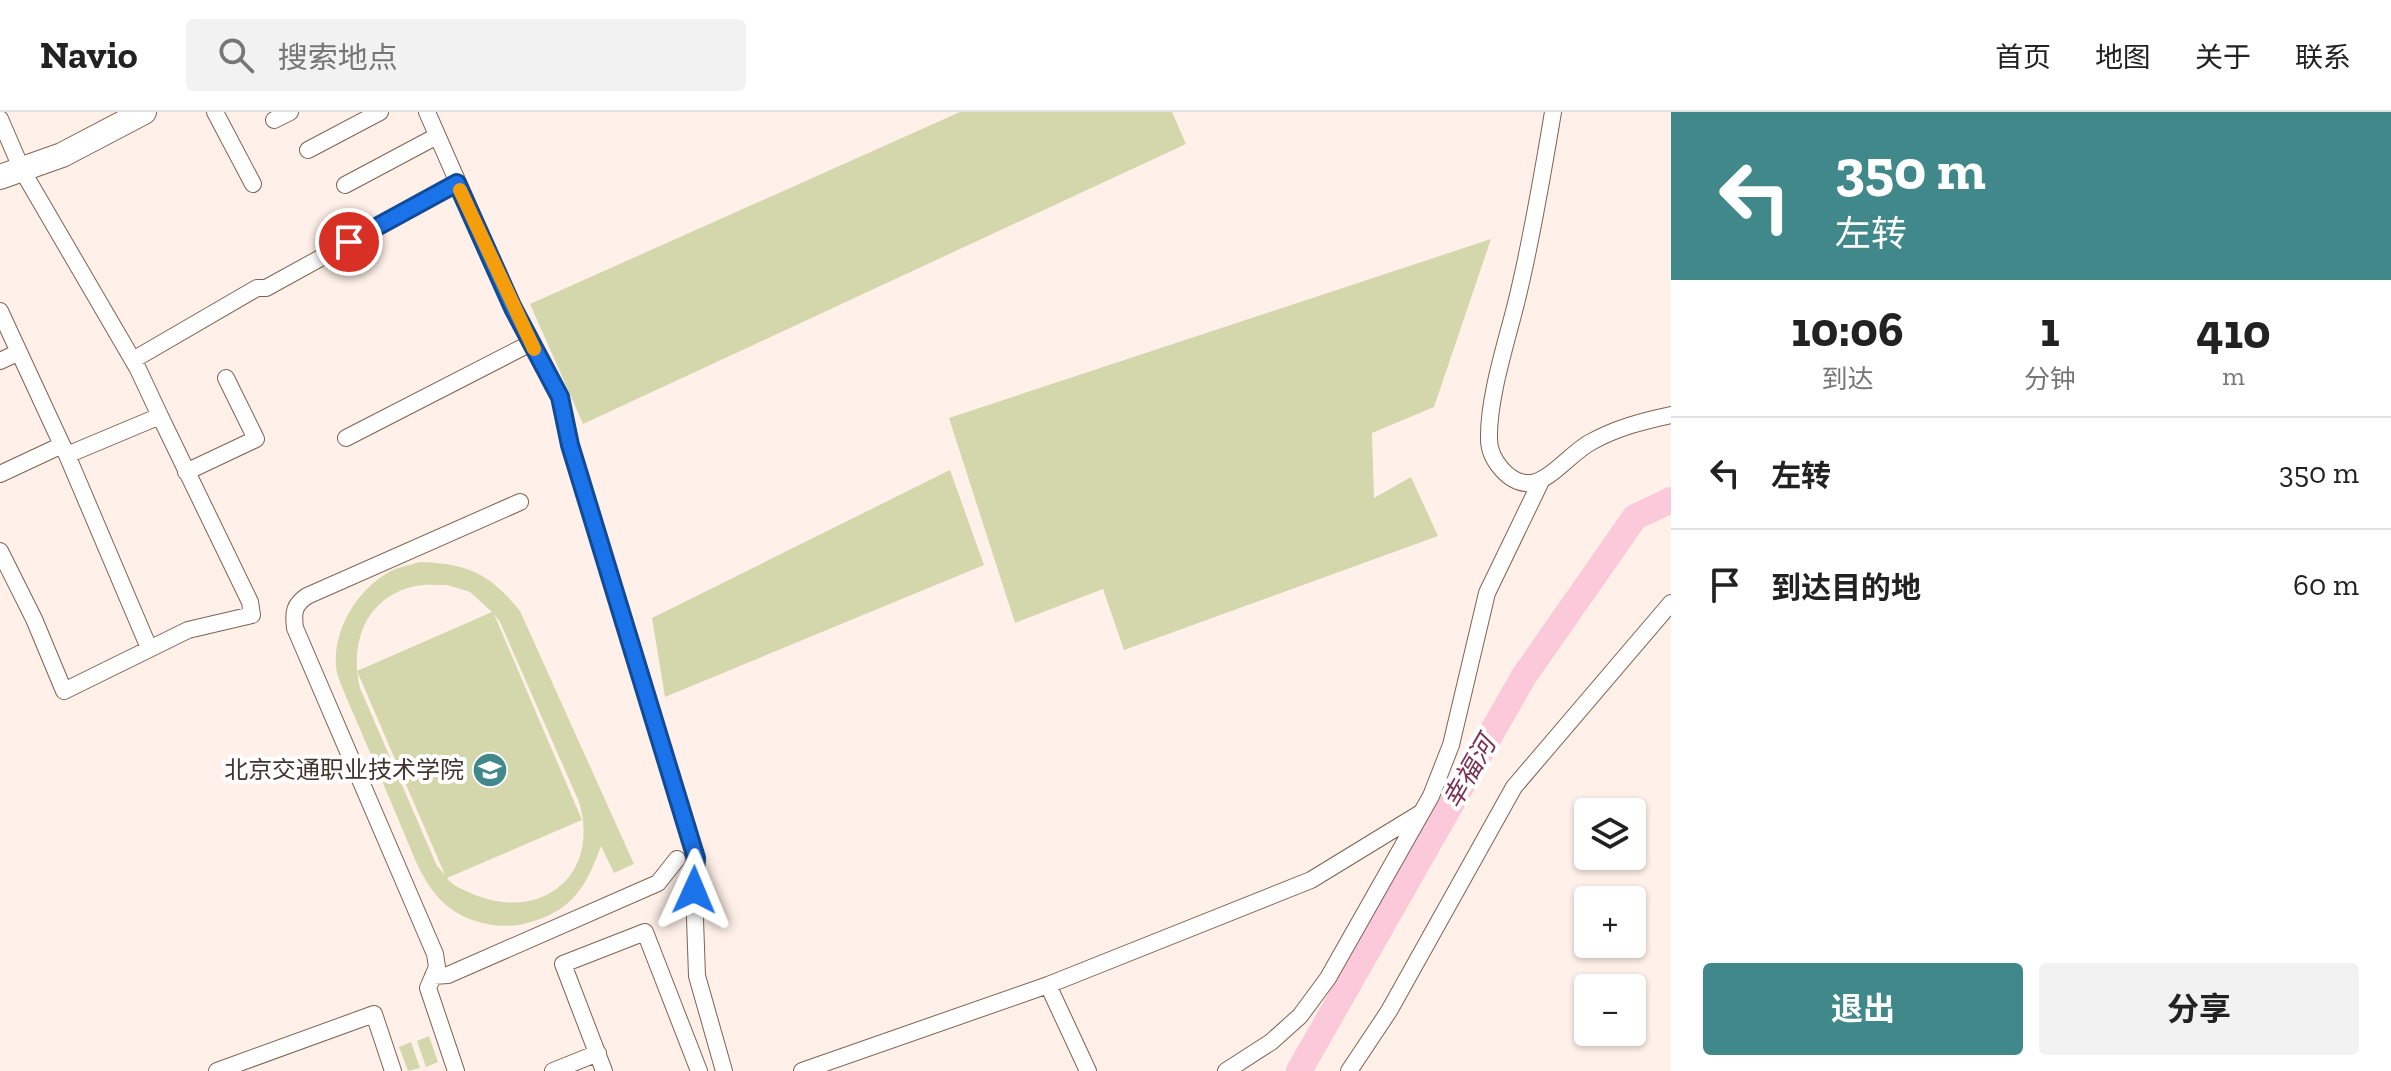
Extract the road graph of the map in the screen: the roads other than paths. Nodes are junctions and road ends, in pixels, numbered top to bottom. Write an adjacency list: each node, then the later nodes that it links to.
1 (144, 112): 11 (street)
2 (215, 112): 13 (street)
3 (290, 112): 8 (street)
4 (380, 112): 10 (street)
5 (427, 112): 9 (street)
6 (1553, 112): 27 (street)
7 (0, 119): 11 (street)
8 (274, 120)
9 (437, 136): 12 (street); 14 (street)
10 (308, 150)
11 (11, 173): 18 (street)
12 (457, 183): 16 (street); 18 (street)
13 (253, 184)
14 (345, 185)
15 (0, 311): 17 (street)
16 (531, 343): 23 (street); 43 (street)
17 (19, 352): 19 (street); 24 (street)
18 (133, 360): 22 (street)
19 (0, 361)
20 (226, 378): 25 (street)
21 (1671, 415): 27 (street)
22 (160, 416): 24 (street); 25 (street)
23 (346, 438)
24 (65, 450): 26 (street); 31 (street)
25 (186, 472): 31 (street)
26 (0, 474)
27 (1542, 479): 32 (street)
28 (520, 502): 34 (street)
29 (0, 551): 31 (street)
30 (1671, 603): 47 (street)
31 (149, 648)
32 (1422, 811): 35 (street); 46 (street)
33 (677, 859): 34 (street)
34 (433, 976): 39 (street)
35 (1048, 985): 44 (street); 45 (street)
36 (598, 1053): 40 (street); 41 (street); 42 (street)
37 (217, 1071): 38 (street)
38 (393, 1071)
39 (456, 1071)
40 (553, 1071)
41 (604, 1071)
42 (699, 1071)
43 (724, 1071)
44 (802, 1071)
45 (1088, 1071)
46 (1226, 1071)
47 (1349, 1071)

